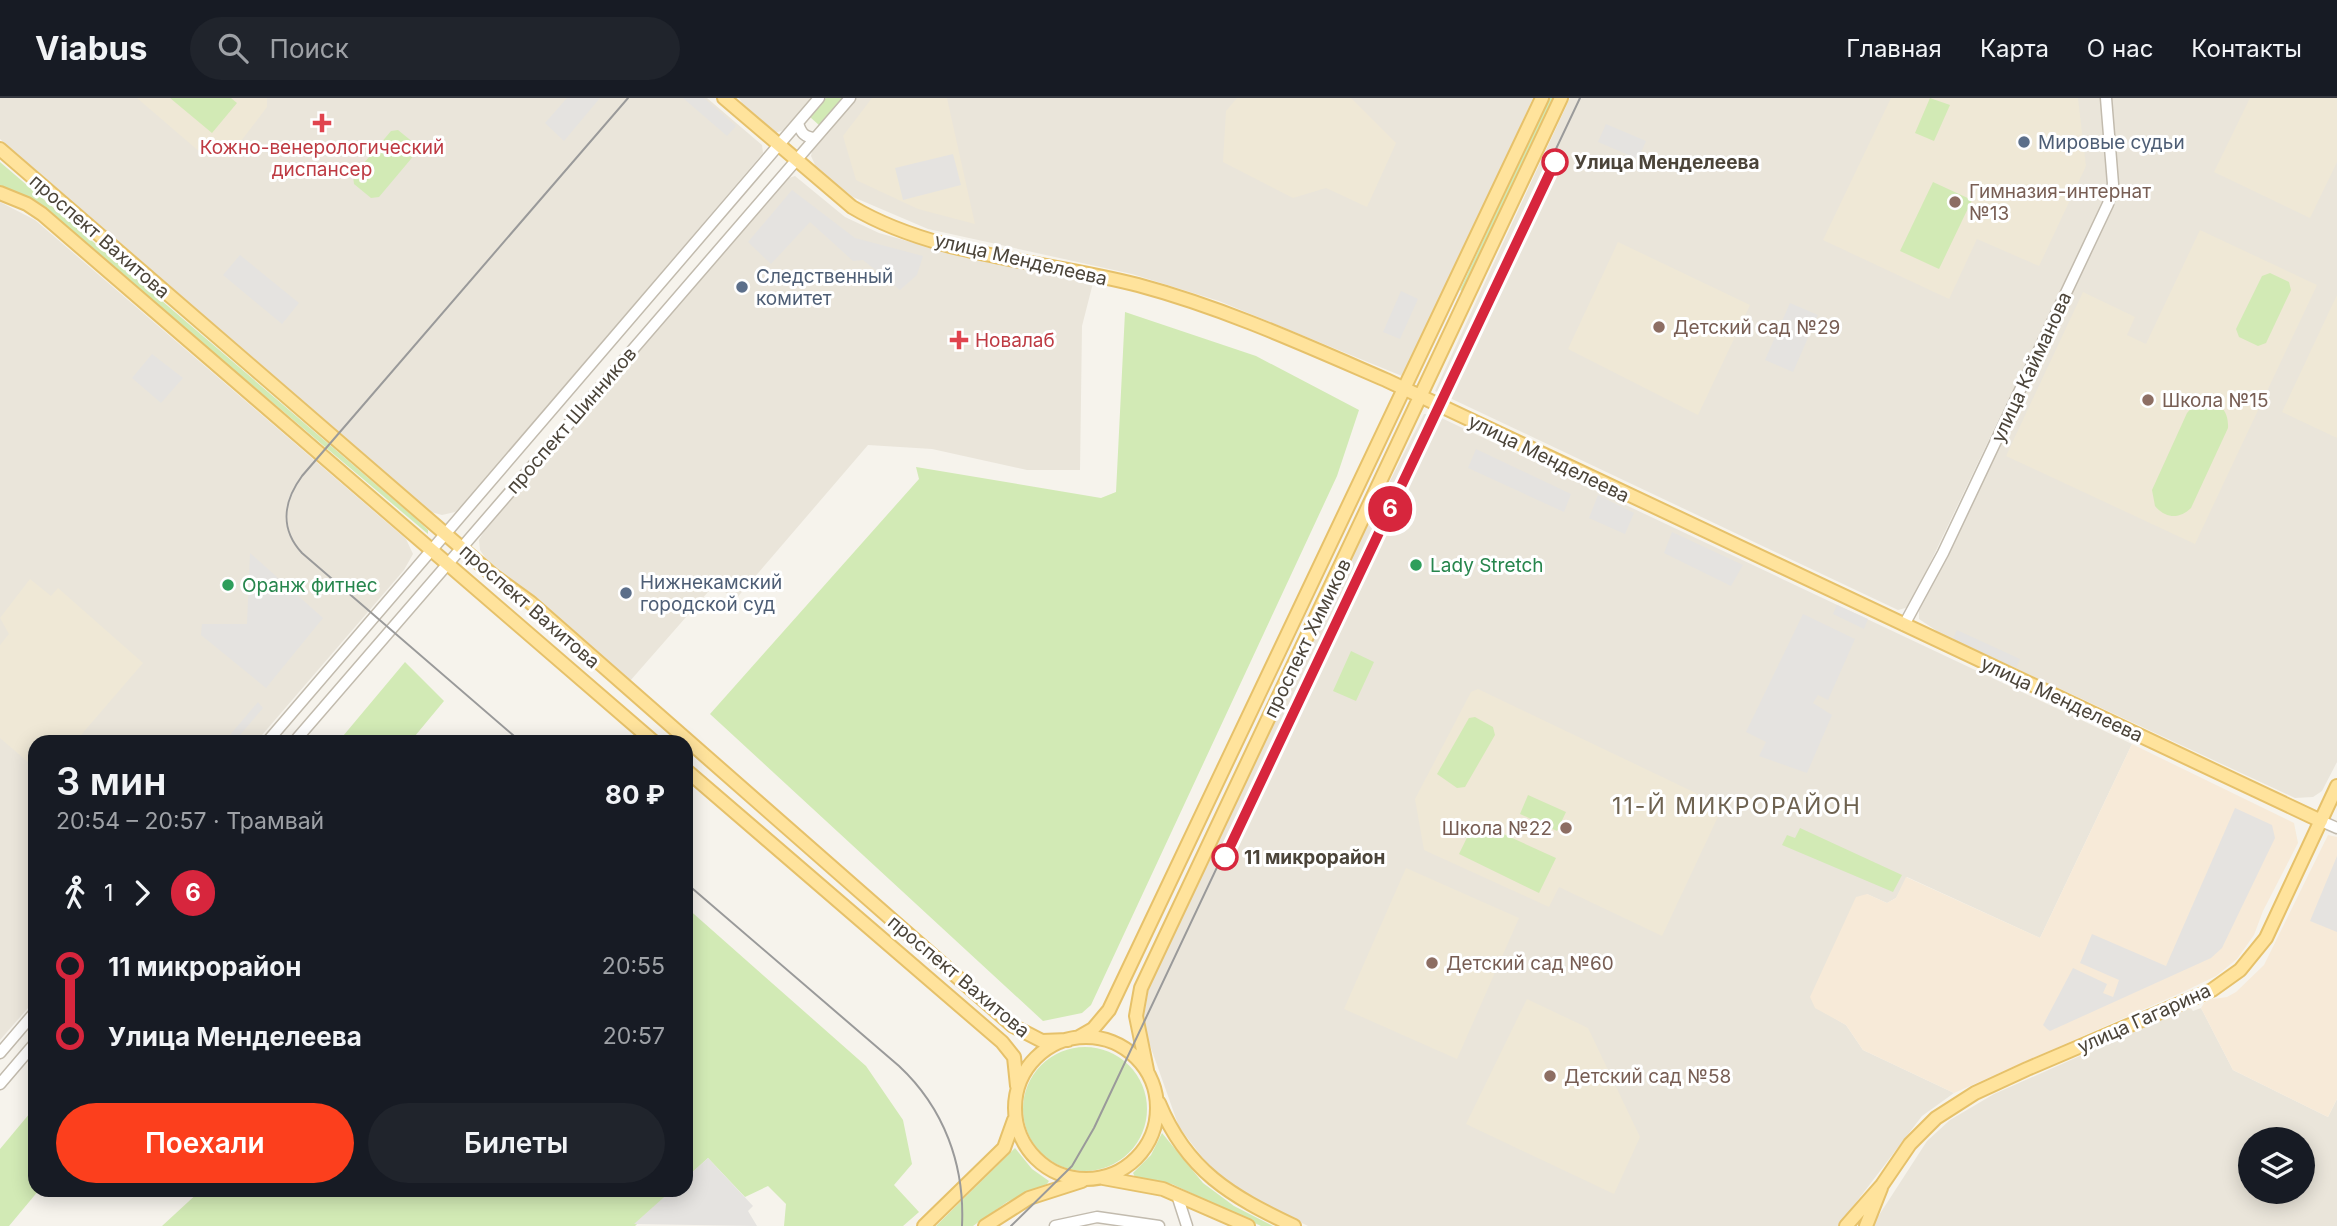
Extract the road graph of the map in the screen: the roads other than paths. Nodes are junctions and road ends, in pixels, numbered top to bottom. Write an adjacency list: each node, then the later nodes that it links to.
1 (724, 98): 9 (main road, улица Менделеева)
2 (819, 98): 7 (street, проспект Шинников)
3 (850, 98): 8 (street, проспект Шинников)
4 (1542, 98): 13 (main road, проспект Химиков)
5 (1561, 98): 14 (main road, проспект Химиков)
6 (2106, 98): 25 (street, улица Кайманова)
7 (798, 123): 8 (street); 9 (street, проспект Шинников)
8 (815, 138): 11 (street, проспект Шинников)
9 (779, 145): 11 (main road, улица Менделеева); 16 (street, проспект Шинников)
10 (0, 149): 19 (main road, проспект Вахитова)
11 (796, 160): 15 (main road, улица Менделеева); 18 (street, проспект Шинников)
12 (0, 193): 21 (main road, проспект Вахитова)
13 (1443, 308): 14 (main road); 15 (main road, проспект Химиков)
14 (1459, 319): 17 (main road, проспект Химиков)
15 (1406, 390): 17 (main road, улица Менделеева); 23 (main road, проспект Химиков)
16 (567, 393): 18 (street); 19 (street, проспект Шинников)
17 (1422, 398): 24 (main road, проспект Химиков); 25 (main road, улица Менделеева)
18 (583, 406): 20 (street, проспект Шинников)
19 (445, 533): 20 (main road, проспект Вахитова); 21 (street, проспект Шинников)
20 (461, 547): 22 (street, проспект Шинников); 31 (main road, проспект Вахитова)
21 (431, 550): 22 (main road, проспект Вахитова); 26 (street, проспект Шинников)
22 (446, 564): 27 (street, проспект Шинников); 30 (main road, проспект Вахитова)
23 (1311, 585): 24 (main road); 38 (main road, проспект Химиков)
24 (1328, 592): 41 (main road, проспект Химиков)
25 (1904, 625): 35 (main road, улица Менделеева)
26 (300, 704): 27 (street); 28 (street, проспект Шинников)
27 (316, 716): 29 (street, проспект Шинников)
28 (273, 735)
29 (300, 735)
30 (646, 735)
31 (682, 735)
32 (693, 745): 38 (main road, проспект Вахитова)
33 (693, 776): 43 (main road, проспект Вахитова)
34 (2337, 786): 35 (main road, улица Гагарина)
35 (2321, 821): 36 (street, улица Менделеева); 48 (main road, улица Гагарина)
36 (2337, 828)
37 (28, 1020): 40 (street)
38 (1073, 1038): 41 (main road, проспект Вахитова); 43 (main road, проспект Вахитова)
39 (28, 1051): 42 (street)
40 (0, 1053)
41 (1147, 1070): 44 (main road, проспект Вахитова)
42 (0, 1084)
43 (1017, 1086): 45 (main road, проспект Вахитова)
44 (1156, 1095): 46 (main road, проспект Вахитова); 56 (main road, проспект Вахитова)
45 (1014, 1116): 47 (main road, проспект Вахитова); 50 (main road)
46 (1103, 1178): 47 (main road, проспект Вахитова); 49 (main road, проспект Вахитова)
47 (1089, 1180): 51 (main road)
48 (1882, 1185): 57 (main road, улица Гагарина); 58 (main road, улица Гагарина)
49 (1176, 1194): 54 (street); 55 (main road, проспект Вахитова)
50 (924, 1226)
51 (985, 1226)
52 (1055, 1226): 53 (street)
53 (1159, 1226)
54 (1187, 1226)
55 (1248, 1226)
56 (1294, 1226)
57 (1846, 1226)
58 (1866, 1226)

